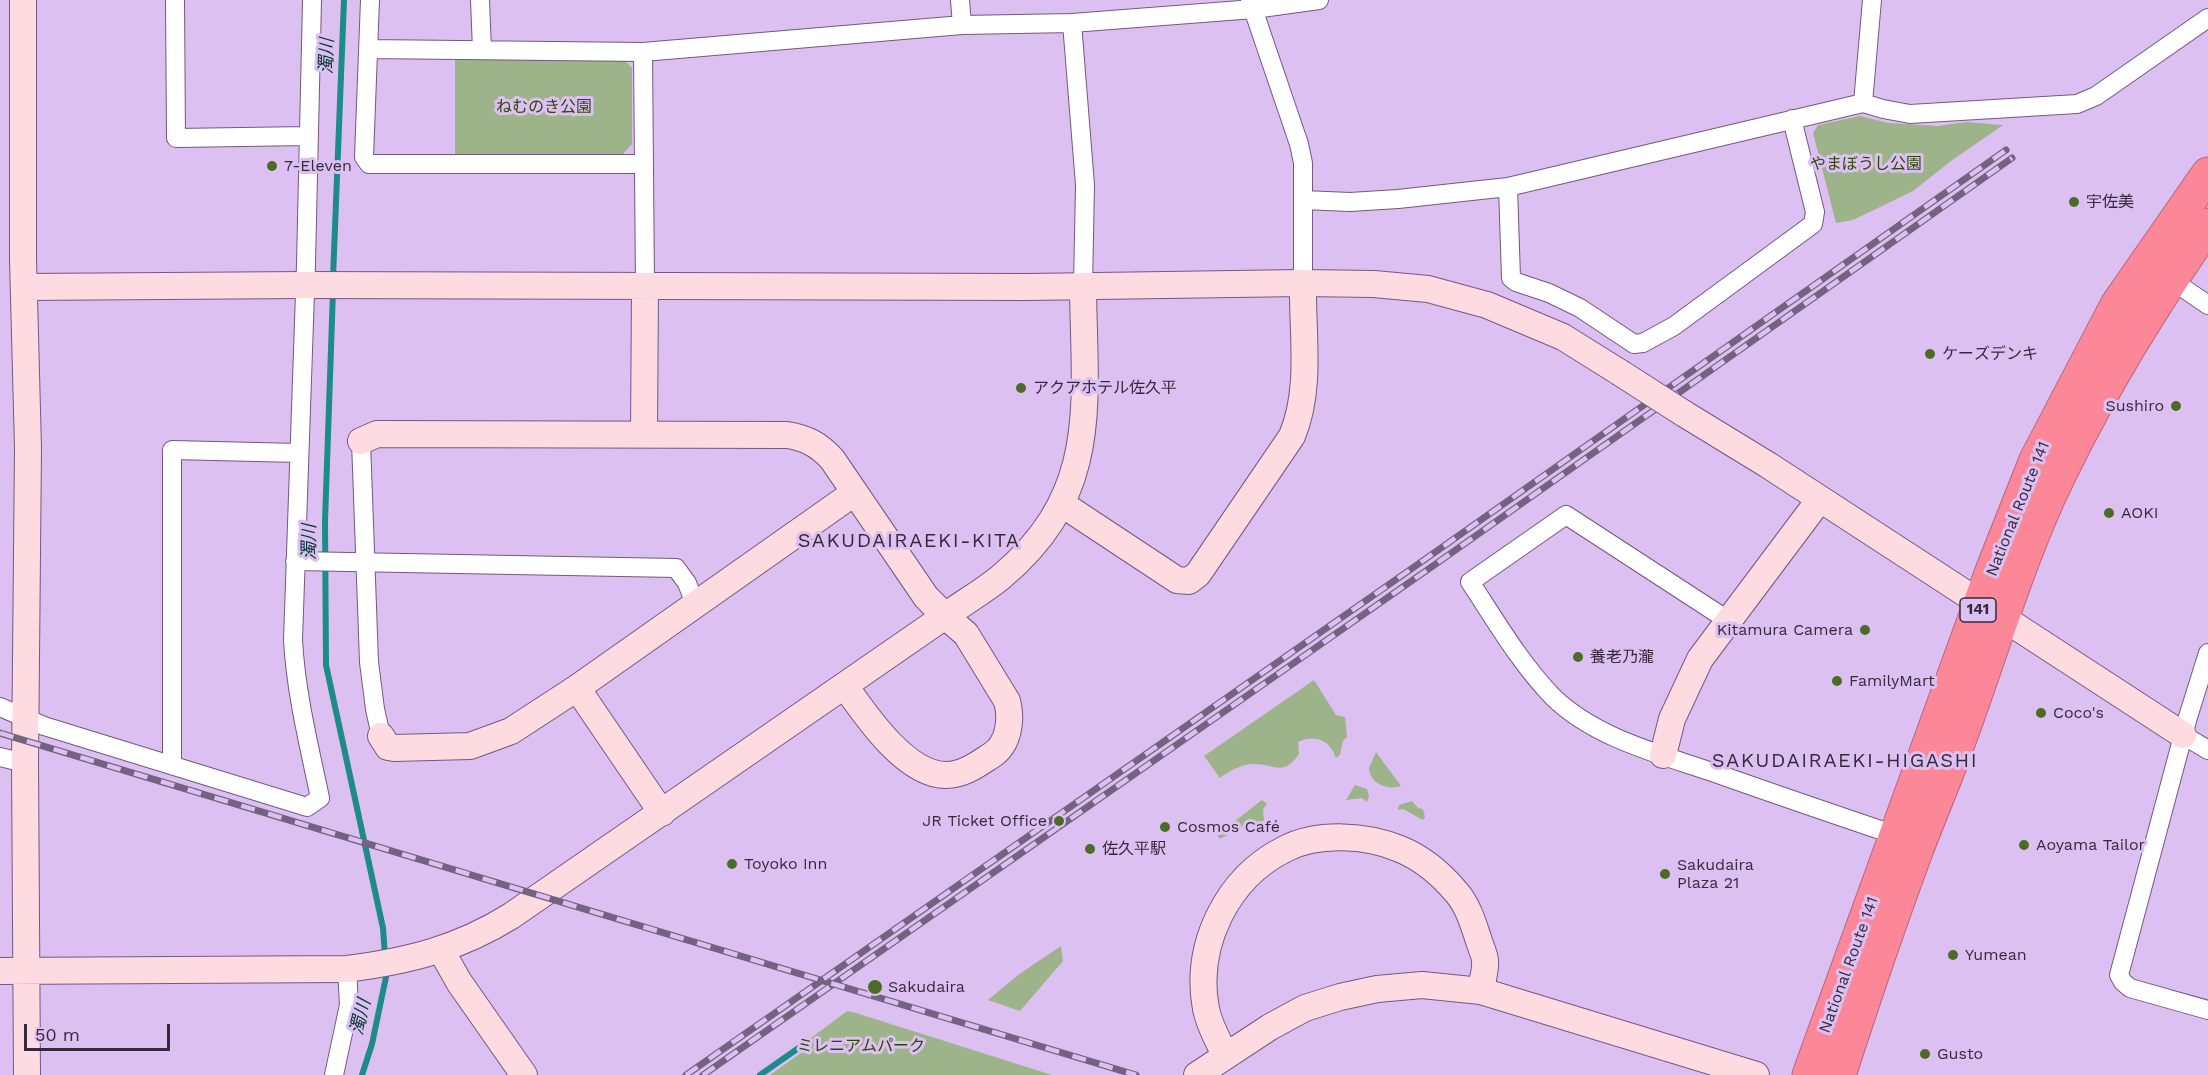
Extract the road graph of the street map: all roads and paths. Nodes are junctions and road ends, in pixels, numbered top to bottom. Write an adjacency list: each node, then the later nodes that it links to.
1 (23, 0): 28 (street)
2 (175, 0): 18 (street)
3 (312, 0): 18 (street)
4 (370, 0): 13 (street)
5 (480, 0): 14 (street)
6 (960, 0): 12 (street)
7 (1319, 0): 9 (street)
8 (1872, 0): 16 (street)
9 (1252, 4): 11 (street); 22 (street)
10 (2208, 18): 16 (street)
11 (1072, 23): 12 (street); 27 (street)
12 (962, 25): 15 (street)
13 (368, 49): 14 (street); 19 (street)
14 (482, 50): 15 (street)
15 (644, 52): 19 (street)
16 (1863, 103): 17 (street)
17 (1792, 119): 21 (street); 21 (street)
18 (308, 136): 26 (street)
19 (643, 164): 29 (street)
20 (2208, 174): 40 (highway, National Route 141 / 141)
21 (1508, 187): 22 (street)
22 (1303, 200): 25 (street)
23 (2208, 225): 24 (highway, National Route 141 / 141)
24 (2170, 279): 30 (street); 40 (highway, National Route 141 / 141)
25 (1304, 283): 27 (street); 35 (street, bridge); 36 (street)
26 (310, 285): 28 (street); 29 (street); 33 (street)
27 (1083, 286): 29 (street); 36 (street)
28 (24, 287): 47 (street)
29 (645, 287): 31 (street)
30 (2208, 305)
31 (644, 434): 32 (street); 34 (street)
32 (361, 441): 38 (street)
33 (299, 453): 37 (street); 54 (street)
34 (854, 493): 39 (street); 41 (street)
35 (1820, 499): 40 (street); 42 (street)
36 (1062, 504): 41 (street)
37 (300, 561): 38 (street); 54 (street)
38 (365, 563): 39 (street); 49 (street)
39 (695, 604): 45 (street)
40 (1991, 611): 48 (street); 56 (highway, National Route 141 / 141); 70 (highway, National Route 141 / 141)
41 (945, 616): 44 (street); 44 (street)
42 (1729, 621): 51 (street); 51 (street)
43 (2208, 653): 48 (street)
44 (845, 686): 55 (street)
45 (577, 688): 49 (street); 55 (street)
46 (0, 707): 47 (street)
47 (25, 718): 53 (street); 54 (street)
48 (2183, 735): 50 (street); 62 (street)
49 (381, 736)
50 (2208, 750)
51 (1663, 755): 56 (street)
52 (0, 758): 53 (street)
53 (25, 763): 59 (street)
54 (172, 765)
55 (662, 813): 57 (street)
56 (1895, 835): 69 (highway, National Route 141 / 141)
57 (441, 950): 58 (street); 66 (street)
58 (355, 968): 59 (street); 65 (street)
59 (27, 970): 60 (street); 64 (street)
60 (0, 971)
61 (1481, 991): 63 (street); 63 (street); 68 (street)
62 (2208, 1010)
63 (1225, 1055): 67 (street)
64 (27, 1075)
65 (334, 1075)
66 (524, 1075)
67 (1197, 1075)
68 (1756, 1075)
69 (1809, 1075)
70 (1839, 1075)

